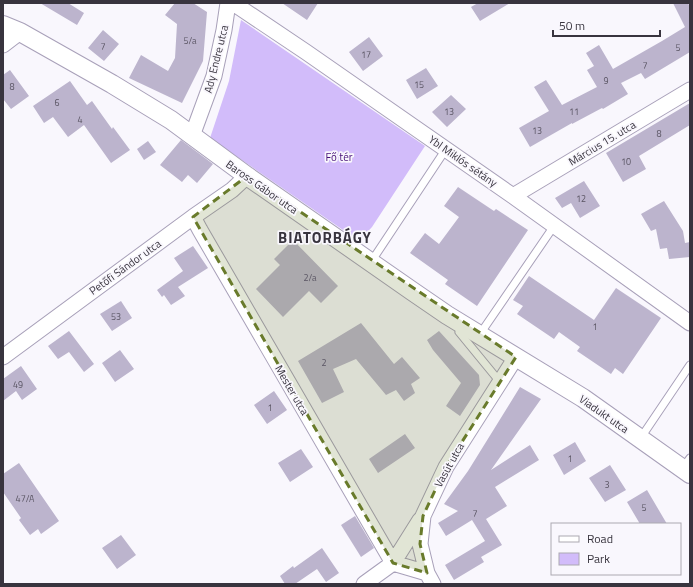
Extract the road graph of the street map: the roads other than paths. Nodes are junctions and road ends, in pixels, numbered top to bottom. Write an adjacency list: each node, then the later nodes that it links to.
1 (228, 3): 7 (street, Ady Endre utca)
2 (233, 3): 8 (street, Ybl Miklós sétány)
3 (3, 25): 4 (street, Baross Gábor utca)
4 (20, 32): 5 (street); 7 (street, Baross Gábor utca)
5 (3, 45)
6 (690, 90): 10 (street, Március 15. utca)
7 (192, 136): 9 (street, Baross Gábor utca)
8 (446, 150): 10 (street, Ybl Miklós sétány); 13 (lane)
9 (247, 176): 11 (street, Petőfi Sándor utca); 13 (street, Baross Gábor utca)
10 (513, 196): 12 (street, Ybl Miklós sétány)
11 (193, 217): 16 (street, Petőfi Sándor utca); 23 (street, Mester utca)
12 (554, 226): 14 (street, Ybl Miklós sétány); 15 (lane)
13 (371, 262): 15 (street, Baross Gábor utca)
14 (690, 323)
15 (473, 330): 17 (street, Baross Gábor utca); 19 (lane)
16 (3, 357)
17 (516, 357): 19 (street, Vasút utca); 20 (street, Viadukt utca)
18 (690, 365): 20 (lane)
19 (500, 382): 22 (street, Vasút utca)
20 (640, 439): 21 (street, Viadukt utca)
21 (687, 467)
22 (423, 516): 23 (street); 24 (street, Vasút utca)
23 (393, 563): 24 (street); 25 (street)
24 (430, 579)
25 (364, 584)

